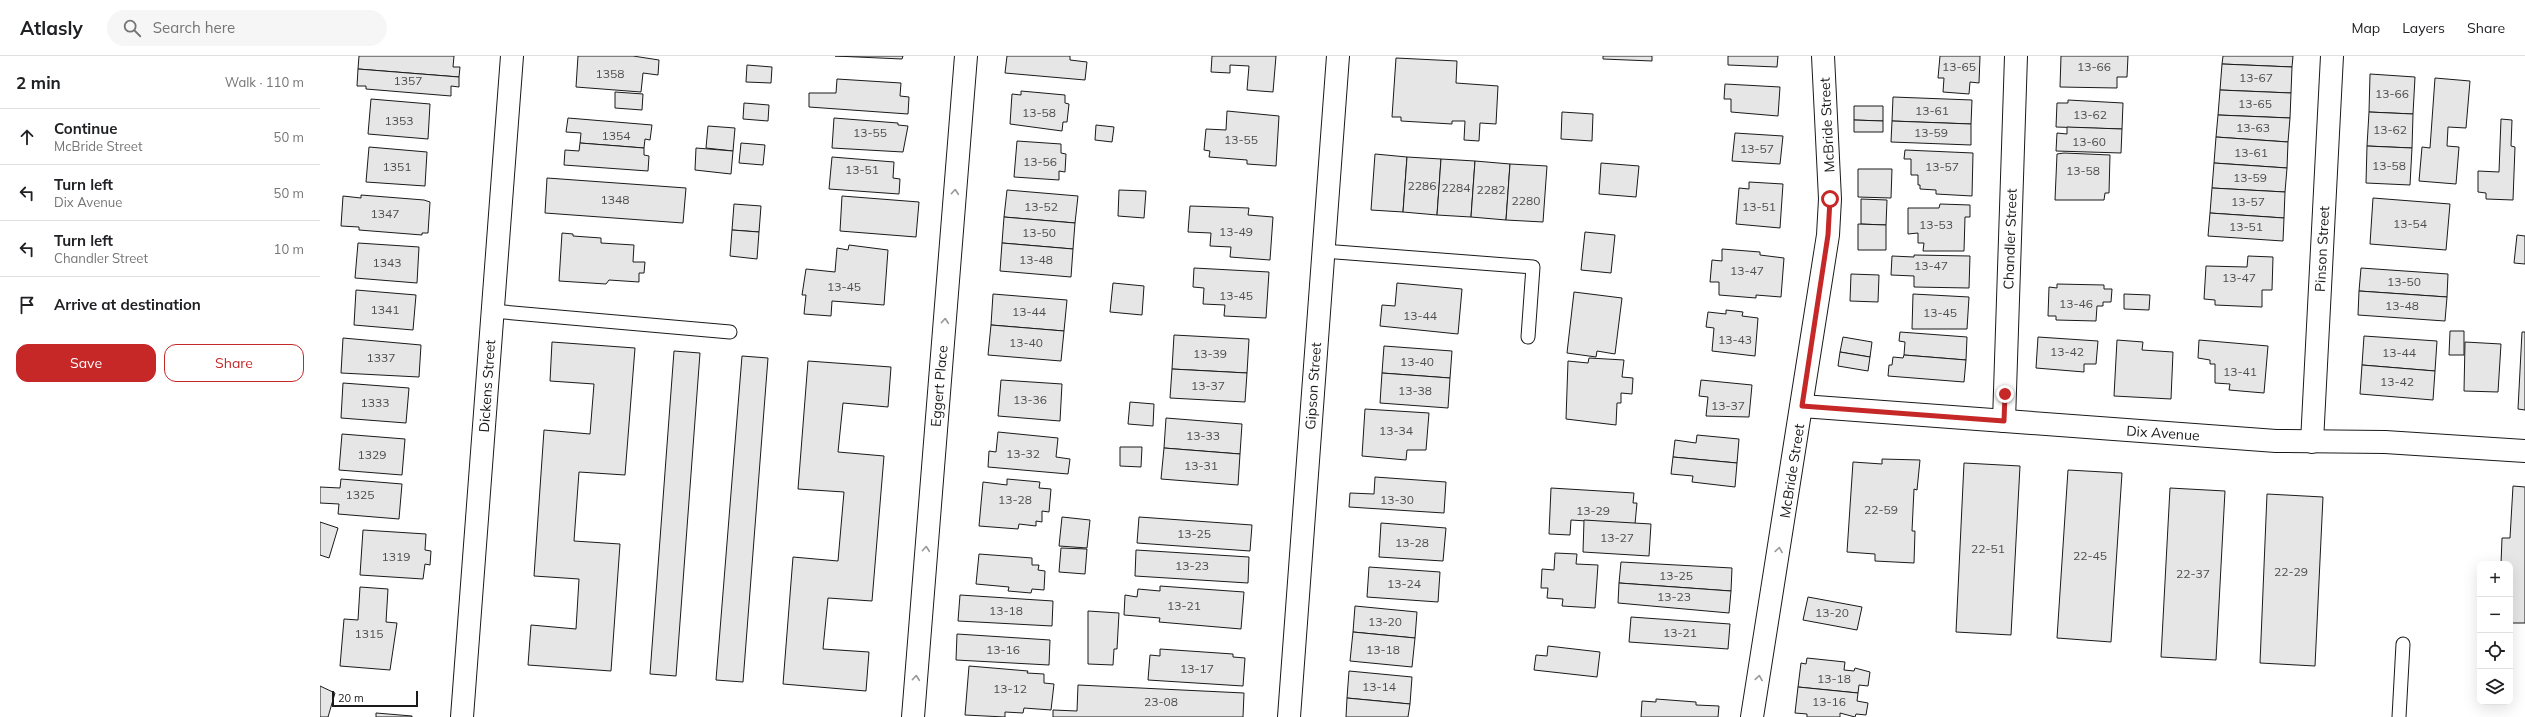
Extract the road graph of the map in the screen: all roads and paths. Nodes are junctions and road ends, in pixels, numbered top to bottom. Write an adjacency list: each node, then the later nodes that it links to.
1 (512, 56): 8 (street, Dickens Street)
2 (966, 56): 17 (street, Eggert Place, one-way to 2)
3 (1338, 56): 7 (street, Gipson Street)
4 (1823, 56): 11 (street, McBride Street)
5 (2016, 56): 12 (street, Chandler Street)
6 (2332, 56): 13 (street, Pinson Street)
7 (1324, 251): 10 (lane); 18 (street, Gipson Street)
8 (492, 312): 9 (lane); 16 (street, Dickens Street)
9 (730, 332)
10 (1528, 337)
11 (1802, 406): 12 (street, Dix Avenue); 19 (street, McBride Street, one-way to 11)
12 (2004, 421): 13 (street, Dix Avenue)
13 (2312, 442): 14 (street, Dix Avenue)
14 (2525, 451)
15 (2403, 644): 20 (lane)
16 (462, 717)
17 (913, 717)
18 (1289, 717)
19 (1752, 717)
20 (2399, 717)

